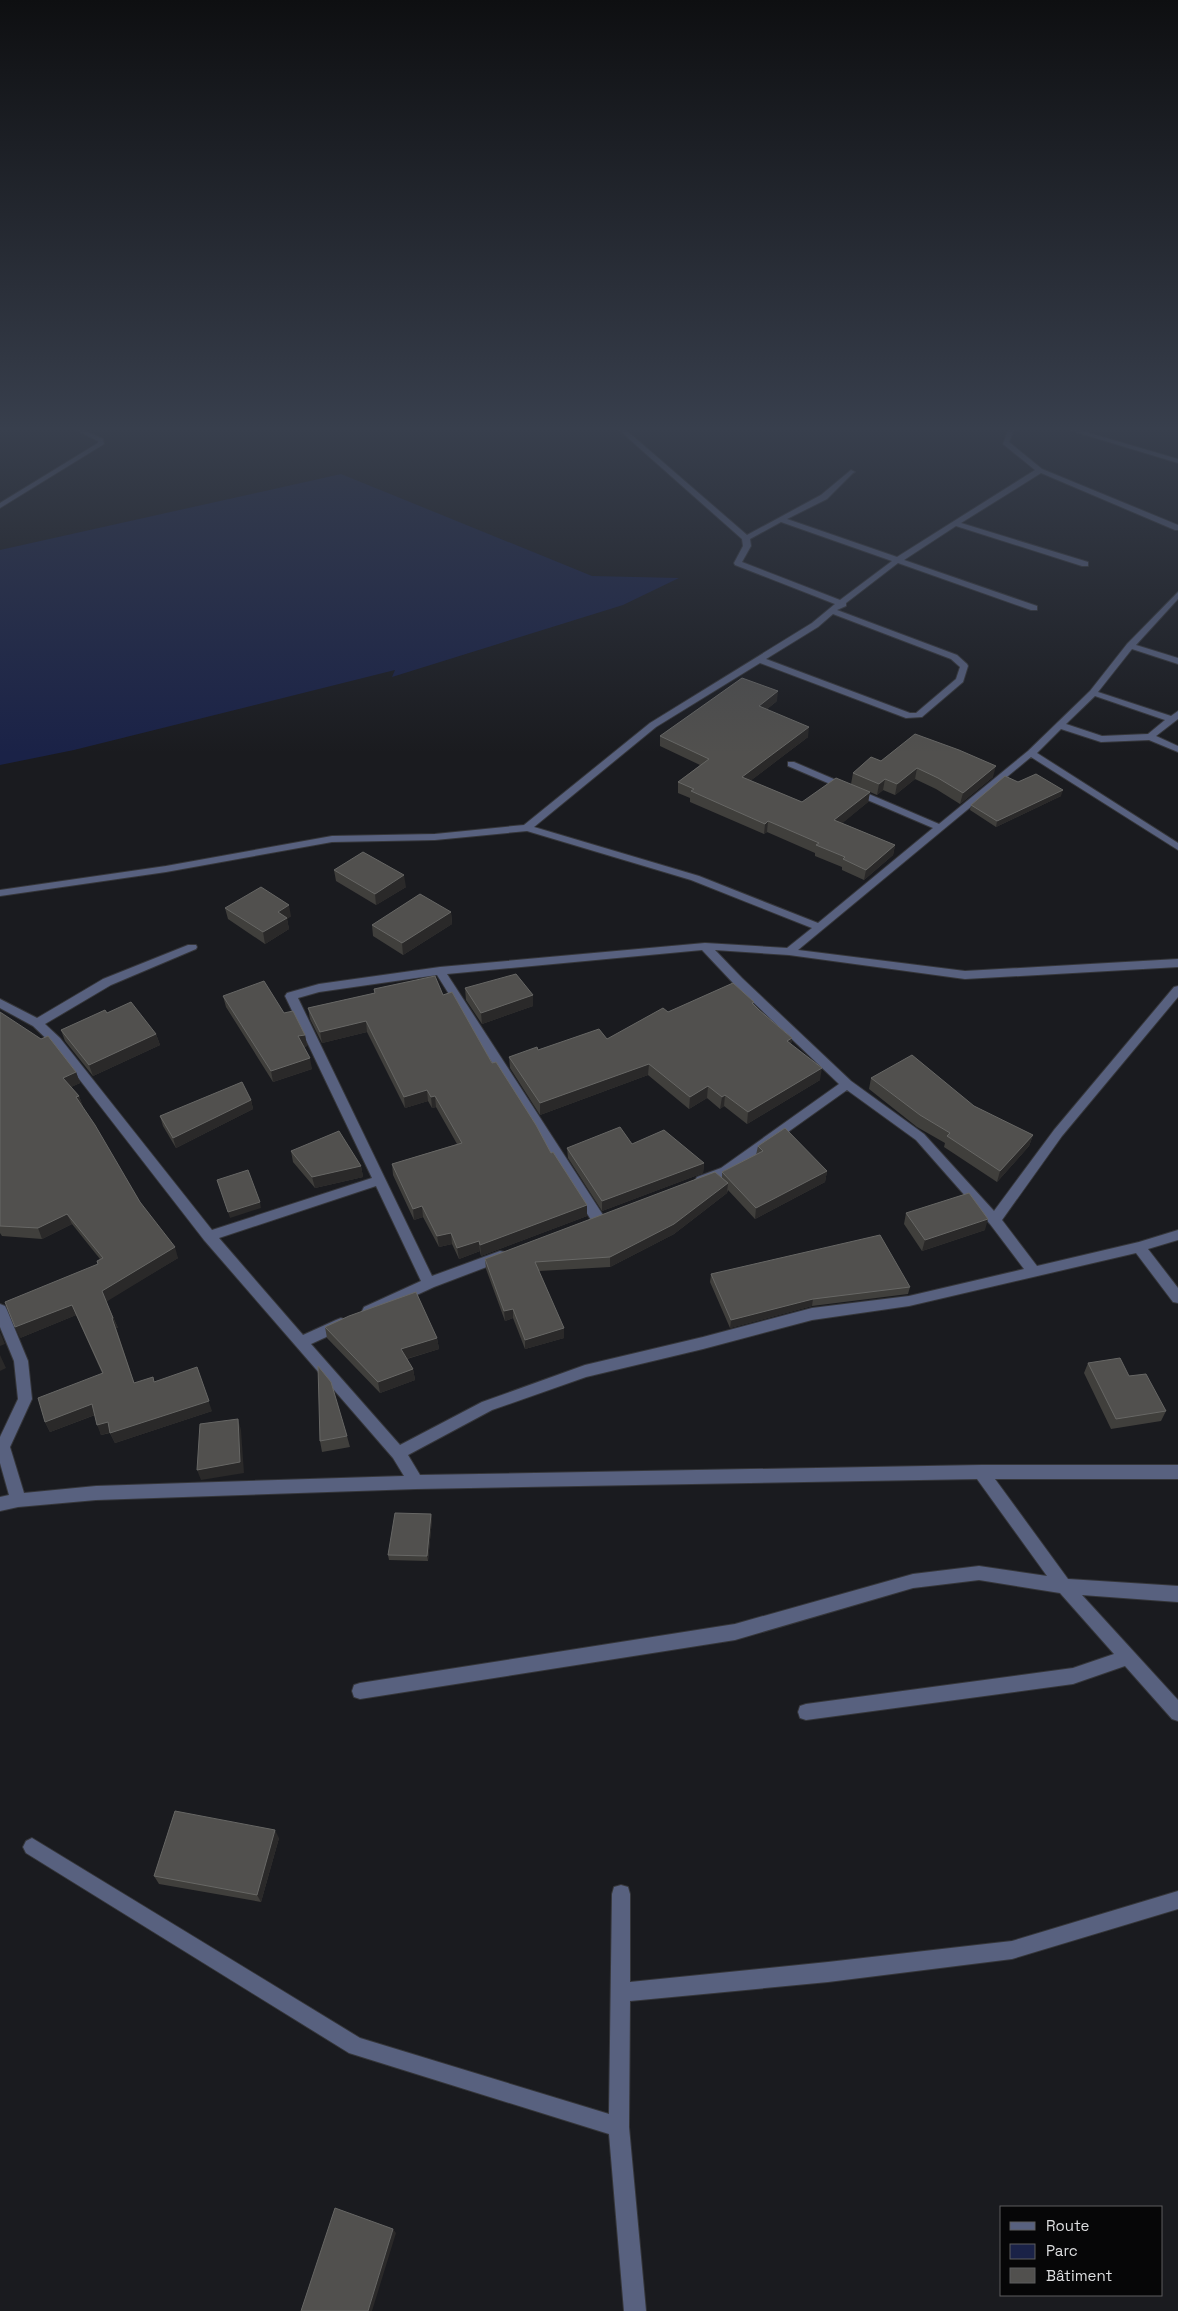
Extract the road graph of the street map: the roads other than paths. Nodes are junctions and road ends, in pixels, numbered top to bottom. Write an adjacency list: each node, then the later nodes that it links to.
1 (746, 538): 8 (street)
2 (834, 538): 5 (street)
3 (934, 538): 5 (street)
4 (1001, 538): 6 (street)
5 (898, 560): 8 (street); 9 (street)
6 (1085, 564)
7 (1177, 597): 11 (street)
8 (842, 604): 10 (street)
9 (1034, 608)
10 (832, 611): 12 (street); 12 (street)
11 (1130, 646): 13 (street); 14 (street)
12 (758, 659): 22 (street)
13 (1178, 661)
14 (1093, 693): 15 (street); 16 (street)
15 (1175, 717): 17 (street)
16 (1059, 725): 17 (street); 19 (street)
17 (1150, 737): 18 (street)
18 (1178, 749)
19 (1031, 753): 21 (street); 23 (street)
20 (791, 764): 21 (street)
21 (939, 827): 25 (street)
22 (528, 828): 24 (street); 25 (street)
23 (1178, 847)
24 (0, 893)
25 (819, 927): 28 (street)
26 (705, 946): 28 (street); 30 (street); 34 (street)
27 (192, 947): 33 (street)
28 (789, 952): 29 (street)
29 (1178, 962)
30 (440, 971): 35 (street); 37 (street)
31 (1178, 990): 38 (street)
32 (0, 1003): 33 (street)
33 (37, 1022): 40 (street)
34 (846, 1084): 36 (street); 38 (street)
35 (379, 1180): 40 (street); 44 (street)
36 (688, 1185)
37 (598, 1219)
38 (996, 1220): 43 (street)
39 (1178, 1235): 41 (street)
40 (209, 1236): 47 (street)
41 (1139, 1247): 43 (street); 45 (street)
42 (509, 1252): 44 (street)
43 (1034, 1272): 49 (street)
44 (429, 1282): 47 (street)
45 (1178, 1298)
46 (0, 1310): 48 (street)
47 (303, 1342): 49 (street)
48 (2, 1447): 53 (street)
49 (398, 1453): 52 (street)
50 (981, 1472): 51 (street); 52 (street); 55 (street)
51 (1178, 1472)
52 (416, 1482): 53 (street)
53 (18, 1500): 54 (street)
54 (0, 1504)
55 (1064, 1586): 56 (street); 57 (street); 58 (street)
56 (1178, 1594)
57 (1128, 1656): 59 (street); 60 (street)
58 (360, 1691)
59 (806, 1712)
60 (1178, 1713)
61 (32, 1848): 65 (street)
62 (622, 1894): 64 (street)
63 (1178, 1900): 64 (street)
64 (621, 1992): 65 (street)
65 (619, 2127): 66 (street)
66 (634, 2311)

